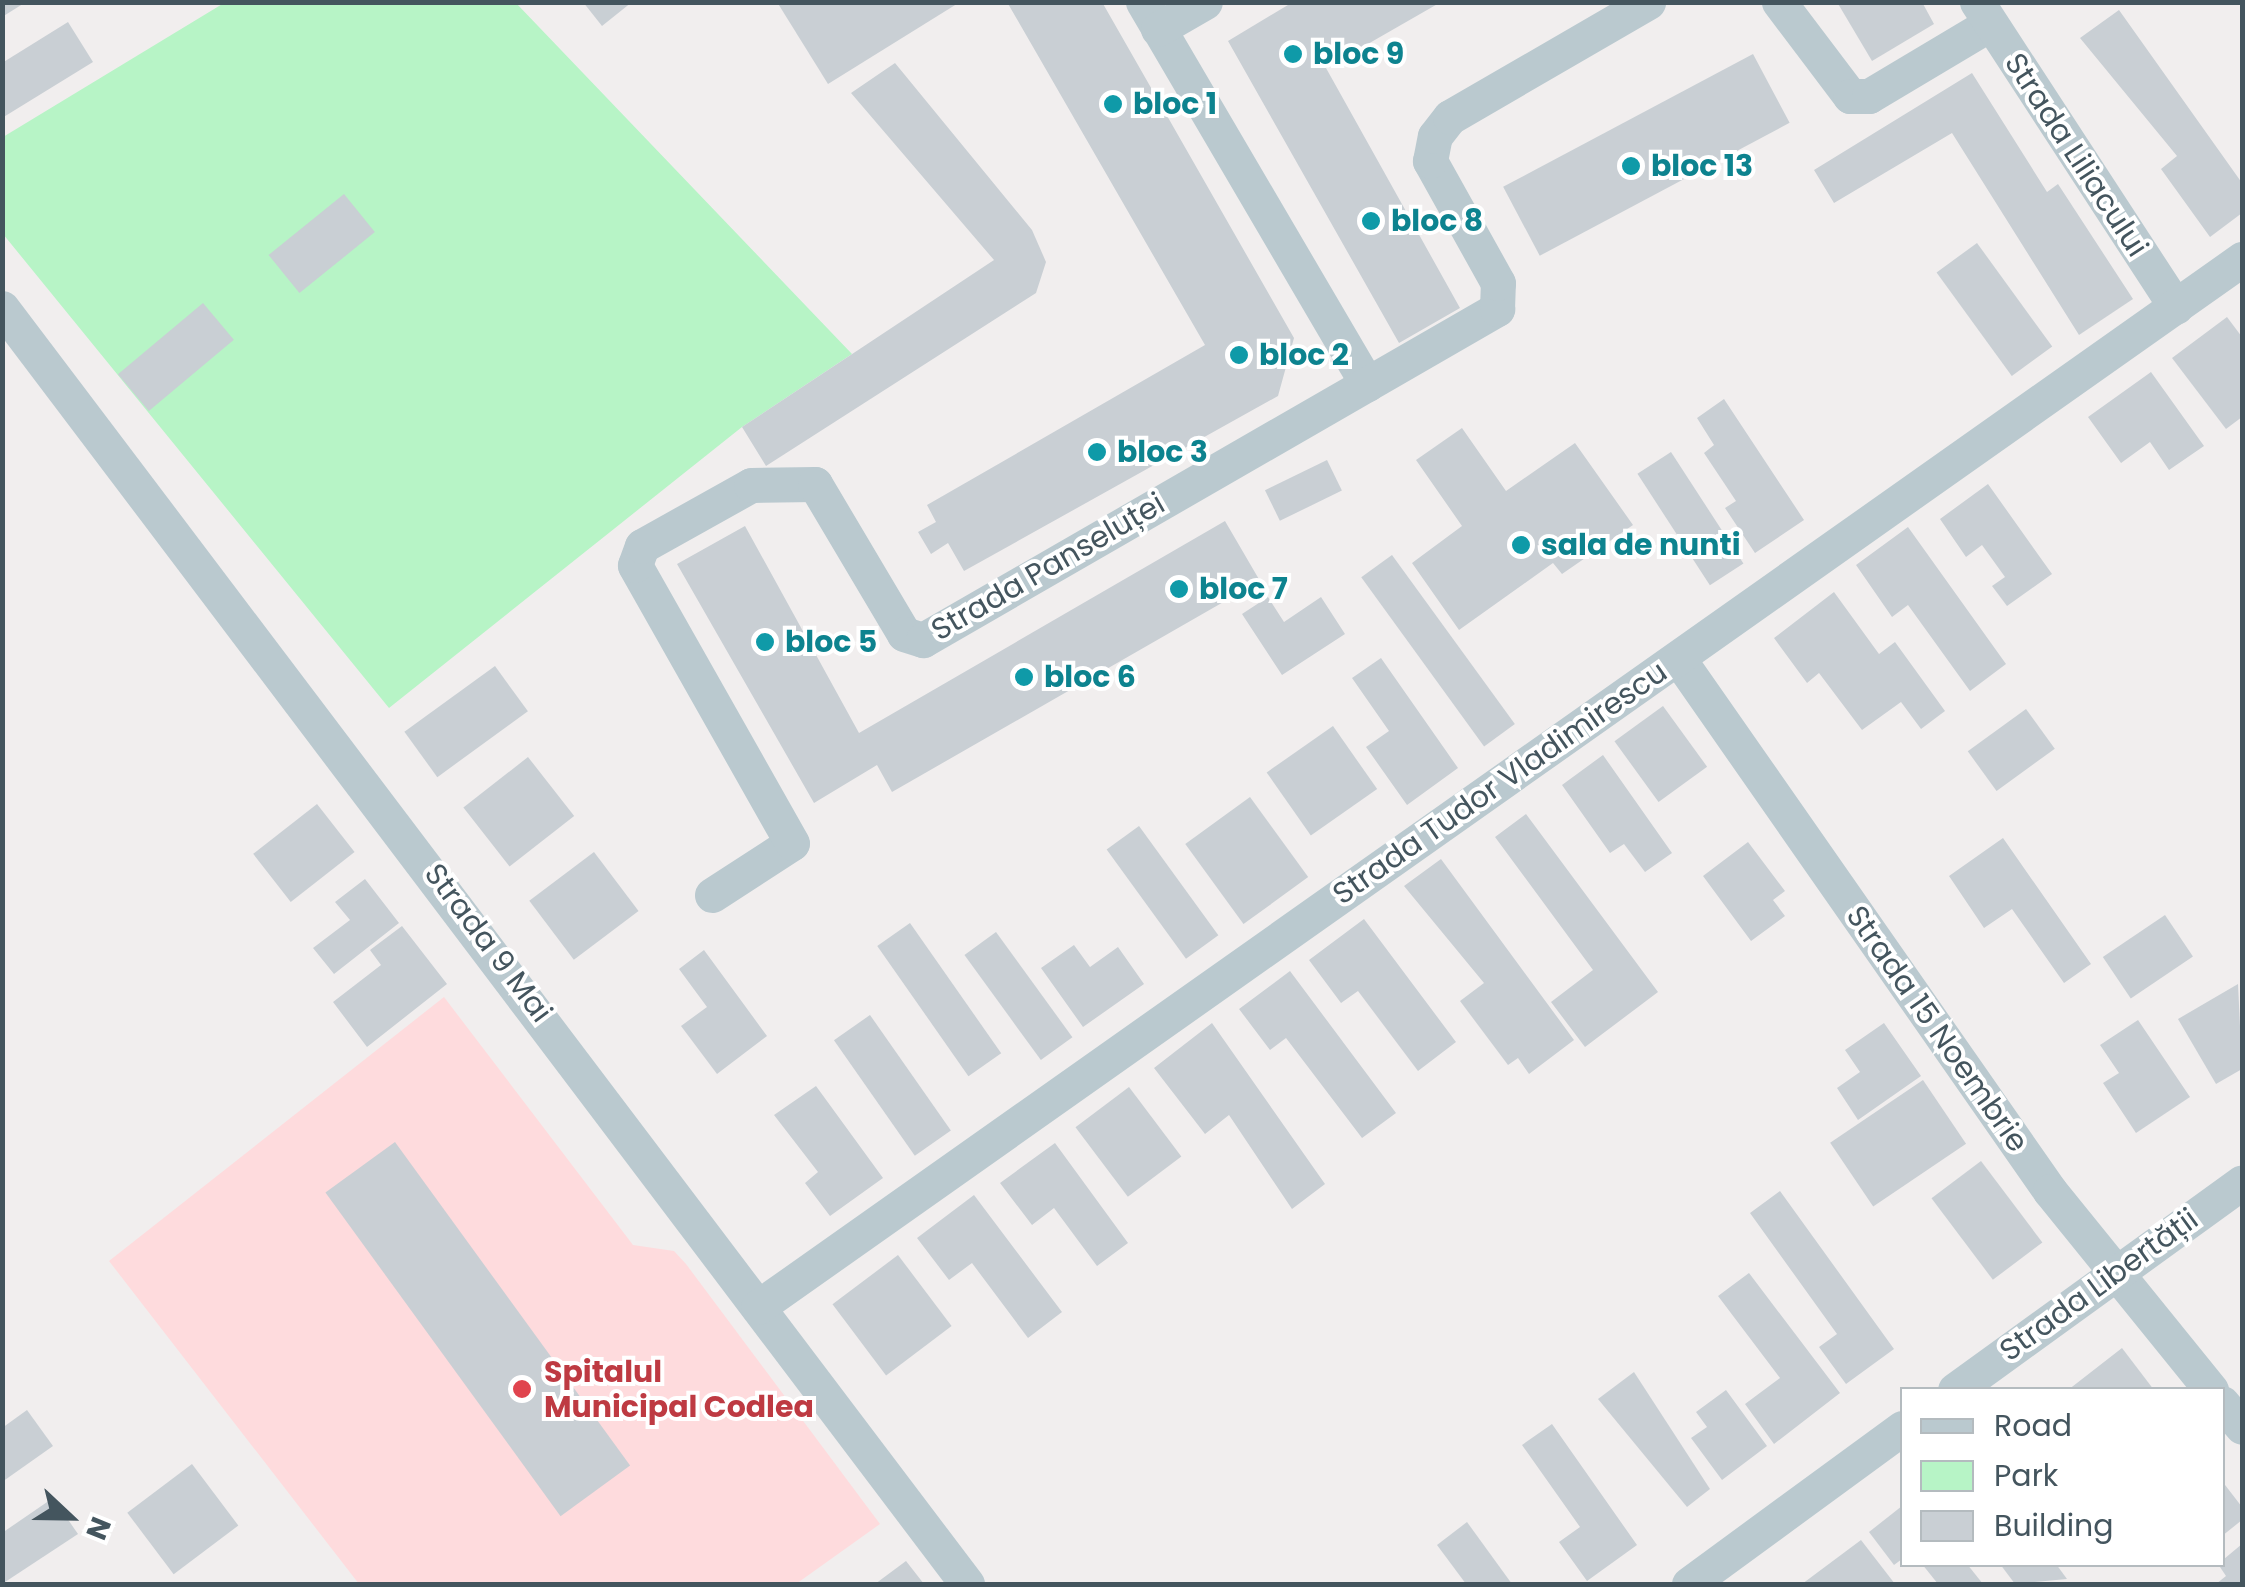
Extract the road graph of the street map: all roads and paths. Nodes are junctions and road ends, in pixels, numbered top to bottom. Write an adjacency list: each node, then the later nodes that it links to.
1 (1205, 2): 5 (street)
2 (1648, 2): 9 (street, Strada Panseluței)
3 (1779, 2): 4 (street)
4 (1984, 13): 7 (street, Strada Liliacului)
5 (1150, 16): 9 (street)
6 (2242, 259): 7 (street, Strada Tudor Vladimirescu)
7 (2176, 306): 10 (street, Strada Tudor Vladimirescu)
8 (2, 308): 14 (street, Strada 9 Mai)
9 (1367, 384): 11 (street, Strada Panseluței)
10 (1678, 658): 13 (street, Strada 15 Noembrie); 14 (street, Strada Tudor Vladimirescu)
11 (712, 895)
12 (2242, 1182): 13 (street, Strada Libertății)
13 (2115, 1273): 15 (street, Strada Libertății); 16 (street, Strada 15 Noembrie)
14 (758, 1307): 20 (street, Strada 9 Mai)
15 (1959, 1387)
16 (2209, 1387)
17 (2225, 1407): 18 (street)
18 (2242, 1427)
19 (1900, 1429): 21 (street)
20 (967, 1584)
21 (1689, 1584)

